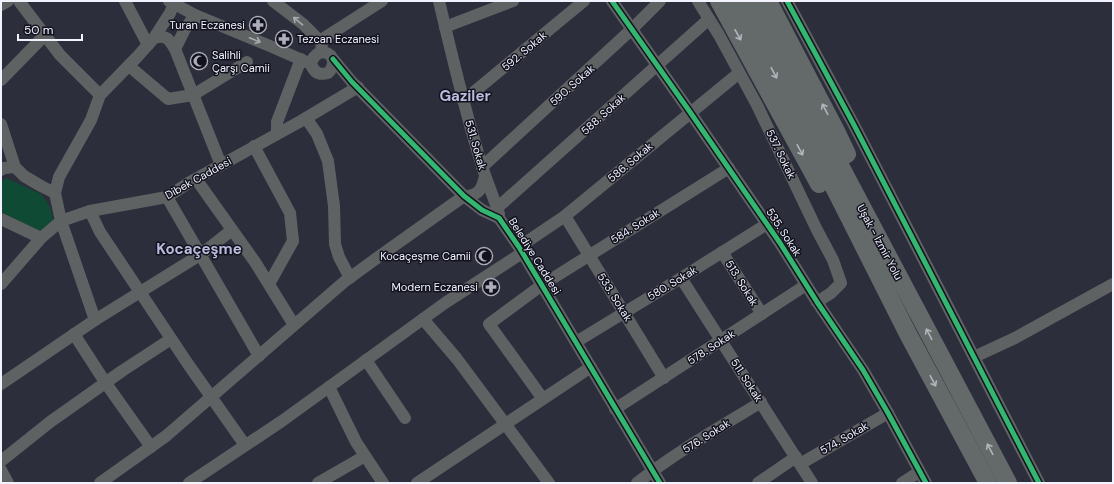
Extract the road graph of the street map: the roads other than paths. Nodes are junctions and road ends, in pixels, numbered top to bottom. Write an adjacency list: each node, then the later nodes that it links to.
1 (8, 1): 17 (street)
2 (18, 1): 23 (street)
3 (125, 1): 24 (street)
4 (274, 1): 25 (street, one-way to 4)
5 (382, 1): 25 (street)
6 (439, 1): 21 (street, 531. Sokak)
7 (514, 1): 21 (street)
8 (584, 1): 38 (street, 592. Sokak)
9 (612, 1): 22 (street, 535. Sokak)
10 (660, 1): 22 (street, 590. Sokak)
11 (698, 1): 20 (street, 537. Sokak)
12 (719, 1): 82 (highway, one-way to 82)
13 (737, 1): 50 (highway, Uşak - İzmir Yolu, one-way to 50)
14 (753, 1): 50 (highway, Uşak - İzmir Yolu)
15 (768, 1): 66 (highway, one-way to 15)
16 (787, 1): 87 (street)
17 (1, 5)
18 (172, 5): 19 (street); 24 (street)
19 (192, 19): 26 (street); 29 (street, one-way to 29)
20 (709, 19): 31 (street, 588. Sokak); 33 (street, 537. Sokak)
21 (445, 27): 38 (street, 531. Sokak)
22 (632, 29): 31 (street, 535. Sokak); 48 (street, 590. Sokak)
23 (45, 35): 34 (street); 37 (street)
24 (151, 41): 26 (street); 30 (street)
25 (322, 48): 27 (street); 29 (street)
26 (175, 49): 36 (street)
27 (333, 59): 32 (street); 35 (street, Belediye Caddesi)
28 (247, 62): 36 (street)
29 (306, 62): 32 (street); 42 (street)
30 (129, 66): 36 (street); 37 (street)
31 (658, 66): 39 (street, 535. Sokak); 55 (street, 588. Sokak)
32 (328, 73): 35 (street)
33 (739, 73): 39 (street, 586. Sokak); 75 (street, 537. Sokak)
34 (1, 80)
35 (355, 84): 40 (street, Dibek Caddesi); 52 (street, Belediye Caddesi)
36 (193, 94): 44 (street)
37 (100, 95): 51 (street)
38 (463, 101): 48 (street, 531. Sokak)
39 (690, 112): 46 (street, 535. Sokak); 56 (street, 586. Sokak)
40 (306, 118): 42 (street, Dibek Caddesi); 67 (street)
41 (1, 124): 45 (street)
42 (277, 134): 43 (street, Dibek Caddesi)
43 (254, 146): 44 (street, Dibek Caddesi); 70 (street)
44 (220, 165): 49 (street, Dibek Caddesi)
45 (15, 167): 47 (street); 51 (street)
46 (729, 168): 59 (street, 535. Sokak); 65 (street, 584. Sokak)
47 (1, 170)
48 (483, 171): 52 (street); 55 (street, 531. Sokak)
49 (196, 179): 53 (street, Dibek Caddesi); 60 (street)
50 (843, 189): 66 (highway, Uşak - İzmir Yolu); 82 (highway, Uşak - İzmir Yolu)
51 (55, 193): 58 (street)
52 (464, 196): 55 (street, Belediye Caddesi); 67 (street)
53 (167, 197): 54 (street, Dibek Caddesi); 64 (street)
54 (90, 211): 58 (street, Dibek Caddesi); 74 (street)
55 (498, 213): 62 (street, Belediye Caddesi)
56 (565, 216): 62 (street, 586. Sokak); 65 (street, 533. Sokak)
57 (1, 219): 61 (street)
58 (61, 221): 61 (street, Dibek Caddesi); 79 (street)
59 (767, 224): 63 (street, 580. Sokak); 73 (street, 535. Sokak)
60 (232, 230): 64 (street); 70 (street)
61 (41, 238): 69 (street, Dibek Caddesi)
62 (520, 250): 72 (street, Belediye Caddesi); 78 (street, 586. Sokak)
63 (722, 252): 68 (street, 580. Sokak); 77 (street, 513. Sokak)
64 (200, 255): 74 (street); 86 (street)
65 (589, 255): 72 (street, 584. Sokak); 76 (street, 533. Sokak)
66 (897, 273): 125 (highway, Uşak - İzmir Yolu, one-way to 66)
67 (350, 278): 80 (street)
68 (681, 278): 76 (street, 580. Sokak); 84 (street, 511. Sokak)
69 (1, 284)
70 (269, 284): 80 (street)
71 (1113, 284): 87 (street)
72 (542, 285): 85 (street, Belediye Caddesi); 95 (street, 584. Sokak)
73 (806, 285): 75 (street, 535. Sokak); 77 (street, 578. Sokak)
74 (140, 292): 79 (street); 83 (street)
75 (816, 302): 98 (street, 535. Sokak)
76 (624, 312): 85 (street, 580. Sokak); 90 (street, 533. Sokak)
77 (762, 314): 84 (street, 578. Sokak)
78 (423, 319): 88 (street, 586. Sokak); 100 (street)
79 (96, 320): 81 (street)
80 (294, 325): 86 (street)
81 (74, 334): 91 (street); 92 (street)
82 (908, 334): 124 (highway, Uşak - İzmir Yolu, one-way to 124)
83 (172, 339): 91 (street); 94 (street)
84 (721, 340): 90 (street, 578. Sokak); 96 (street, 511. Sokak)
85 (576, 342): 89 (street, Belediye Caddesi)
86 (259, 356): 94 (street)
87 (974, 357): 126 (street)
88 (366, 360): 93 (street, 586. Sokak); 99 (street)
89 (591, 367): 95 (street); 97 (street, Belediye Caddesi)
90 (664, 378): 97 (street, 578. Sokak)
91 (105, 382): 102 (street); 105 (street)
92 (1, 384)
93 (329, 387): 101 (street, 586. Sokak); 103 (street)
94 (211, 397): 101 (street); 102 (street)
95 (543, 399): 100 (street)
96 (760, 402): 104 (street, 511. Sokak); 107 (street, 576. Sokak)
97 (615, 409): 107 (street, Belediye Caddesi)
98 (888, 413): 104 (street, 574. Sokak); 108 (street, 535. Sokak)
99 (405, 418)
100 (505, 424): 109 (street); 117 (street)
101 (245, 445): 110 (street, 586. Sokak)
102 (151, 447): 112 (street)
103 (365, 456): 114 (street); 115 (street)
104 (798, 460): 120 (street, 574. Sokak); 121 (street, 511. Sokak)
105 (1, 461)
106 (1, 470): 111 (street)
107 (653, 470): 118 (street, 576. Sokak); 119 (street, Belediye Caddesi)
108 (919, 472): 122 (street); 123 (street, 535. Sokak)
109 (434, 478): 116 (street)
110 (202, 480): 113 (street, 586. Sokak)
111 (8, 483)
112 (100, 483)
113 (189, 483)
114 (318, 483)
115 (383, 483)
116 (417, 483)
117 (549, 483)
118 (637, 483)
119 (660, 483)
120 (758, 483)
121 (812, 483)
122 (902, 483)
123 (926, 483)
124 (988, 483)
125 (1008, 483)
126 (1039, 483)

